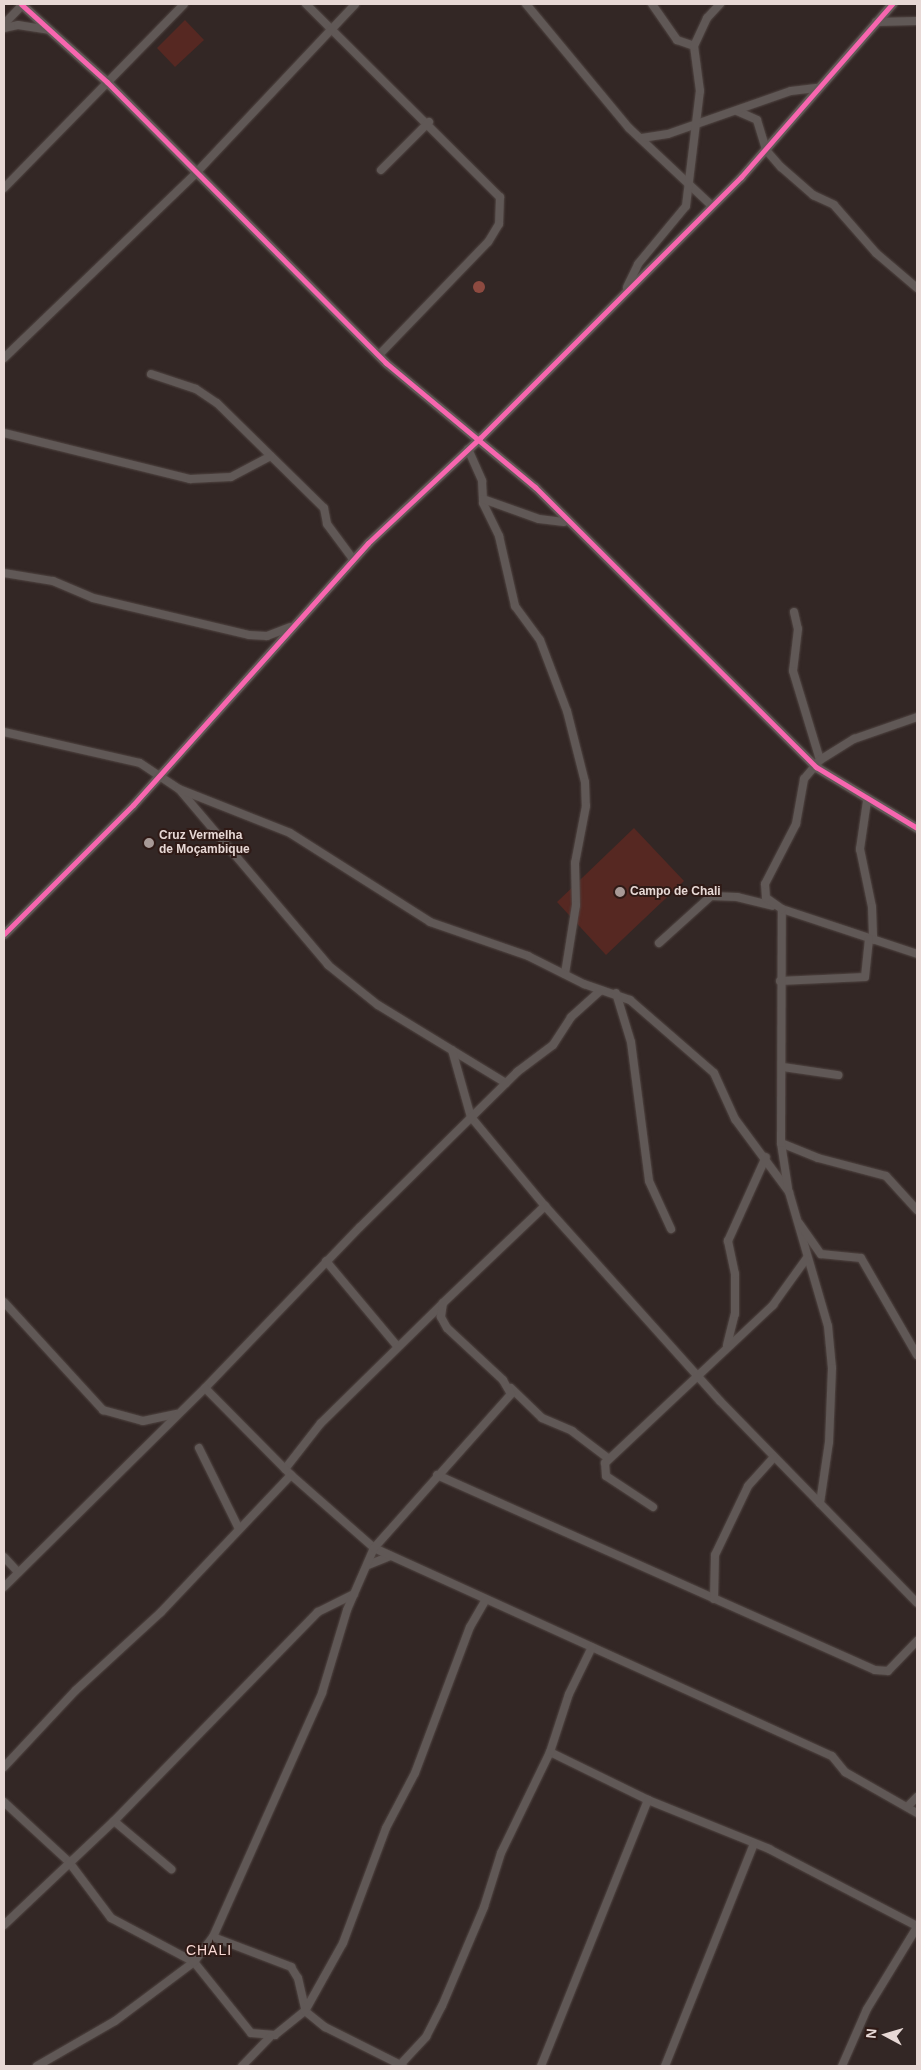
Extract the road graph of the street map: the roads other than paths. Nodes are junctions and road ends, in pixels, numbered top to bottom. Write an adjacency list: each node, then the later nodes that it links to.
1 (22, 4): 11 (street); 14 (street)
2 (184, 4): 16 (street)
3 (306, 4): 13 (street)
4 (355, 4): 13 (street)
5 (526, 4): 21 (street)
6 (652, 4): 15 (street)
7 (720, 4): 15 (street)
8 (892, 4): 10 (street)
9 (917, 21): 10 (street)
10 (876, 22): 17 (street)
11 (4, 24)
12 (4, 28): 14 (street)
13 (331, 28): 19 (street); 24 (street)
14 (49, 30): 16 (street)
15 (694, 46): 20 (street)
16 (107, 82): 24 (street); 26 (street)
17 (816, 88): 18 (street); 22 (street)
18 (737, 110): 20 (street); 22 (street)
19 (429, 122): 23 (street); 30 (street)
20 (698, 124): 21 (street); 25 (street)
21 (642, 138): 25 (street)
22 (766, 150): 27 (street); 29 (street)
23 (381, 170)
24 (196, 173): 30 (street); 31 (street)
25 (688, 185): 27 (street); 28 (street)
26 (4, 188)
27 (712, 206): 28 (street)
28 (627, 287): 34 (street)
29 (917, 288)
30 (378, 356): 34 (street)
31 (4, 358)
32 (151, 374): 36 (street)
33 (4, 433): 36 (street)
34 (480, 438): 35 (street); 38 (street)
35 (468, 449): 37 (street); 39 (street)
36 (271, 456): 39 (street)
37 (483, 499): 38 (street); 57 (street)
38 (564, 522): 45 (street)
39 (353, 559): 42 (street)
40 (4, 573): 42 (street)
41 (794, 612): 45 (street)
42 (290, 627): 46 (street)
43 (917, 717): 45 (street)
44 (4, 732): 46 (street)
45 (818, 763): 48 (street); 50 (street)
46 (159, 776): 47 (street); 52 (street)
47 (179, 789): 57 (street); 61 (street)
48 (868, 801): 49 (street); 53 (street)
49 (917, 827)
50 (772, 906): 51 (street); 54 (street)
51 (782, 909): 53 (street); 58 (street)
52 (4, 934)
53 (871, 939): 55 (street); 58 (street)
54 (659, 944)
55 (914, 953): 56 (street)
56 (917, 960)
57 (565, 974): 59 (street)
58 (780, 982): 62 (street)
59 (600, 991): 60 (street); 64 (street)
60 (616, 993): 67 (street); 72 (street)
61 (452, 1050): 64 (street); 65 (street)
62 (783, 1067): 63 (street); 66 (street)
63 (838, 1076)
64 (506, 1083): 65 (street)
65 (472, 1117): 69 (street); 74 (street)
66 (781, 1143): 68 (street); 70 (street)
67 (766, 1157): 68 (street); 78 (street)
68 (789, 1192): 71 (street)
69 (545, 1206): 76 (street); 80 (street)
70 (917, 1210)
71 (798, 1221): 73 (street); 79 (street)
72 (671, 1229)
73 (806, 1259): 78 (street); 89 (street)
74 (326, 1261): 77 (street); 81 (street)
75 (4, 1302): 83 (street)
76 (443, 1303): 77 (street); 82 (street)
77 (398, 1347): 87 (street)
78 (726, 1347): 80 (street)
79 (917, 1355)
80 (696, 1374): 85 (street); 86 (street)
81 (205, 1388): 83 (street); 87 (street)
82 (511, 1388): 85 (street); 88 (street)
83 (178, 1414): 96 (street)
84 (199, 1448): 91 (street)
85 (609, 1458): 90 (street)
86 (773, 1458): 89 (street); 97 (street)
87 (288, 1472): 91 (street); 92 (street)
88 (438, 1475): 92 (street); 99 (street)
89 (820, 1503): 103 (street)
90 (654, 1507)
91 (239, 1529): 107 (street)
92 (374, 1548): 93 (street); 95 (street)
93 (390, 1556): 95 (street); 102 (street)
94 (4, 1557): 96 (street)
95 (368, 1565): 100 (street)
96 (18, 1572): 98 (street)
97 (712, 1581): 99 (street); 101 (street)
98 (4, 1587)
99 (699, 1592): 101 (street)
100 (354, 1594): 113 (street); 119 (street)
101 (714, 1599): 104 (street)
102 (484, 1601): 105 (street); 121 (street)
103 (917, 1603)
104 (917, 1641)
105 (592, 1647): 106 (street); 111 (street)
106 (550, 1752): 109 (street); 125 (street)
107 (4, 1767)
108 (917, 1796): 111 (street)
109 (648, 1800): 114 (street); 128 (street)
110 (4, 1802): 115 (street)
111 (907, 1807): 112 (street)
112 (917, 1813)
113 (114, 1821): 115 (street); 116 (street)
114 (754, 1843): 118 (street); 129 (street)
115 (69, 1862): 117 (street); 120 (street)
116 (171, 1869)
117 (4, 1925)
118 (917, 1926): 130 (street)
119 (213, 1937): 120 (street); 121 (street)
120 (194, 1962): 122 (street); 126 (street)
121 (305, 2011): 123 (street); 125 (street)
122 (251, 2033): 123 (street); 124 (street)
123 (270, 2037): 124 (street)
124 (257, 2049): 127 (street)
125 (401, 2065)
126 (37, 2066)
127 (242, 2066)
128 (541, 2066)
129 (665, 2066)
130 (842, 2066)

